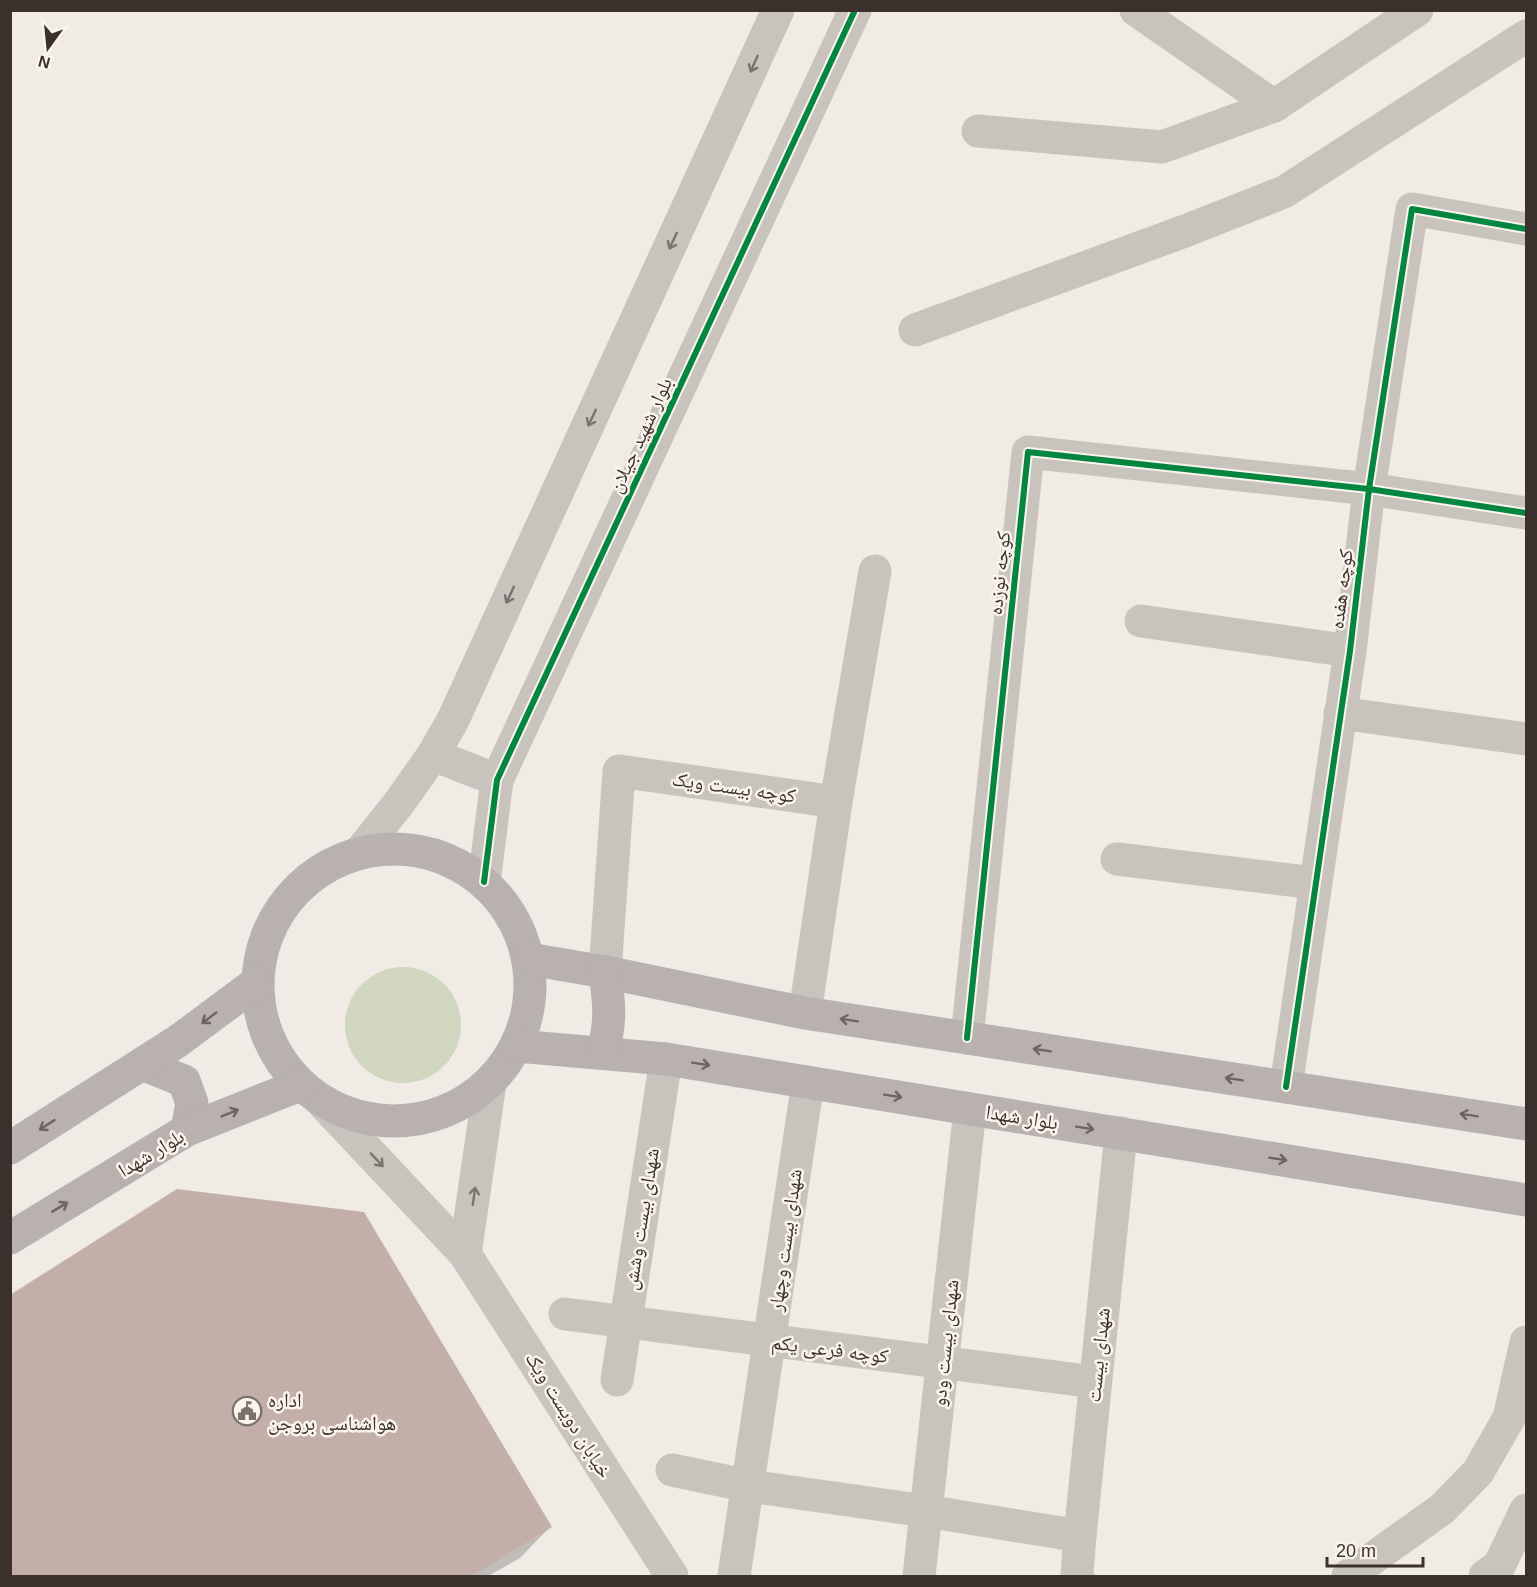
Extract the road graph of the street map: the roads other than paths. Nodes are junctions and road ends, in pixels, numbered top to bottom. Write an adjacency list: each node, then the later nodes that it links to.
1 (778, 10): 17 (street, one-way to 17)
2 (855, 10): 18 (street, بلوار شهید جیلان)
3 (1136, 10): 6 (street)
4 (1417, 10): 6 (street)
5 (1527, 36): 9 (street)
6 (1274, 106): 7 (street)
7 (978, 130)
8 (1527, 229): 10 (street, کوچه هفده)
9 (915, 330)
10 (1369, 489): 11 (street); 14 (street, کوچه هفده); 28 (street, کوچه نوزده)
11 (1527, 513)
12 (875, 571): 19 (street)
13 (1141, 621): 14 (street)
14 (1350, 651): 15 (street, کوچه هفده)
15 (1341, 713): 16 (street); 23 (street, کوچه هفده)
16 (1526, 739)
17 (433, 755): 18 (street); 20 (street)
18 (497, 780): 22 (street, بلوار شهید جیلان)
19 (836, 802): 25 (street, کوچه بیست ویک); 27 (street)
20 (360, 852): 22 (main road); 26 (main road)
21 (1117, 859): 23 (street)
22 (484, 882): 24 (main road)
23 (1316, 883): 35 (street, کوچه هفده)
24 (529, 959): 25 (main road); 29 (main road)
25 (605, 972): 27 (main road); 30 (main road)
26 (256, 983): 32 (main road, one-way to 32); 36 (main road)
27 (805, 1013): 28 (main road, one-way to 27)
28 (967, 1038): 35 (main road, one-way to 28)
29 (517, 1046): 30 (main road, بلوار شهدا); 34 (main road)
30 (602, 1052): 31 (main road, بلوار شهدا)
31 (666, 1059): 33 (main road, بلوار شهدا, one-way to 33); 46 (street, شهدای بیست وشش)
32 (142, 1064): 39 (main road); 41 (main road, one-way to 41)
33 (808, 1082): 37 (main road, بلوار شهدا, one-way to 37); 47 (street, شهدای بیست وچهار)
34 (490, 1083): 36 (main road); 44 (street, one-way to 34)
35 (1286, 1087): 38 (main road, one-way to 35)
36 (311, 1093): 39 (main road, بلوار شهدا, one-way to 36); 44 (street, خیابان دویست ویک, one-way to 44)
37 (970, 1109): 40 (main road, بلوار شهدا, one-way to 40); 49 (street, شهدای بیست ودو)
38 (1527, 1124)
39 (187, 1130): 43 (main road, بلوار شهدا, one-way to 39)
40 (1121, 1133): 42 (main road, بلوار شهدا, one-way to 42); 51 (street, شهدای بیست)
41 (10, 1148)
42 (1527, 1200)
43 (10, 1238)
44 (465, 1254): 58 (street, خیابان دویست ویک)
45 (565, 1314): 46 (street, کوچه فرعی یکم)
46 (624, 1323): 47 (street, کوچه فرعی یکم); 50 (street, شهدای بیست وشش)
47 (770, 1341): 49 (street, کوچه فرعی یکم); 53 (street, شهدای بیست وچهار)
48 (1527, 1342): 62 (street)
49 (942, 1363): 51 (street, کوچه فرعی یکم); 55 (street, شهدای بیست ودو)
50 (617, 1380)
51 (1095, 1382): 56 (street, شهدای بیست)
52 (672, 1470): 53 (street)
53 (749, 1486): 55 (street); 59 (street, شهدای بیست وچهار)
54 (1527, 1509): 57 (street)
55 (926, 1511): 56 (street); 60 (street, شهدای بیست ودو)
56 (1080, 1536): 61 (street, شهدای بیست)
57 (1501, 1570)
58 (672, 1576)
59 (734, 1576)
60 (919, 1576)
61 (1078, 1576)
62 (1348, 1576)

